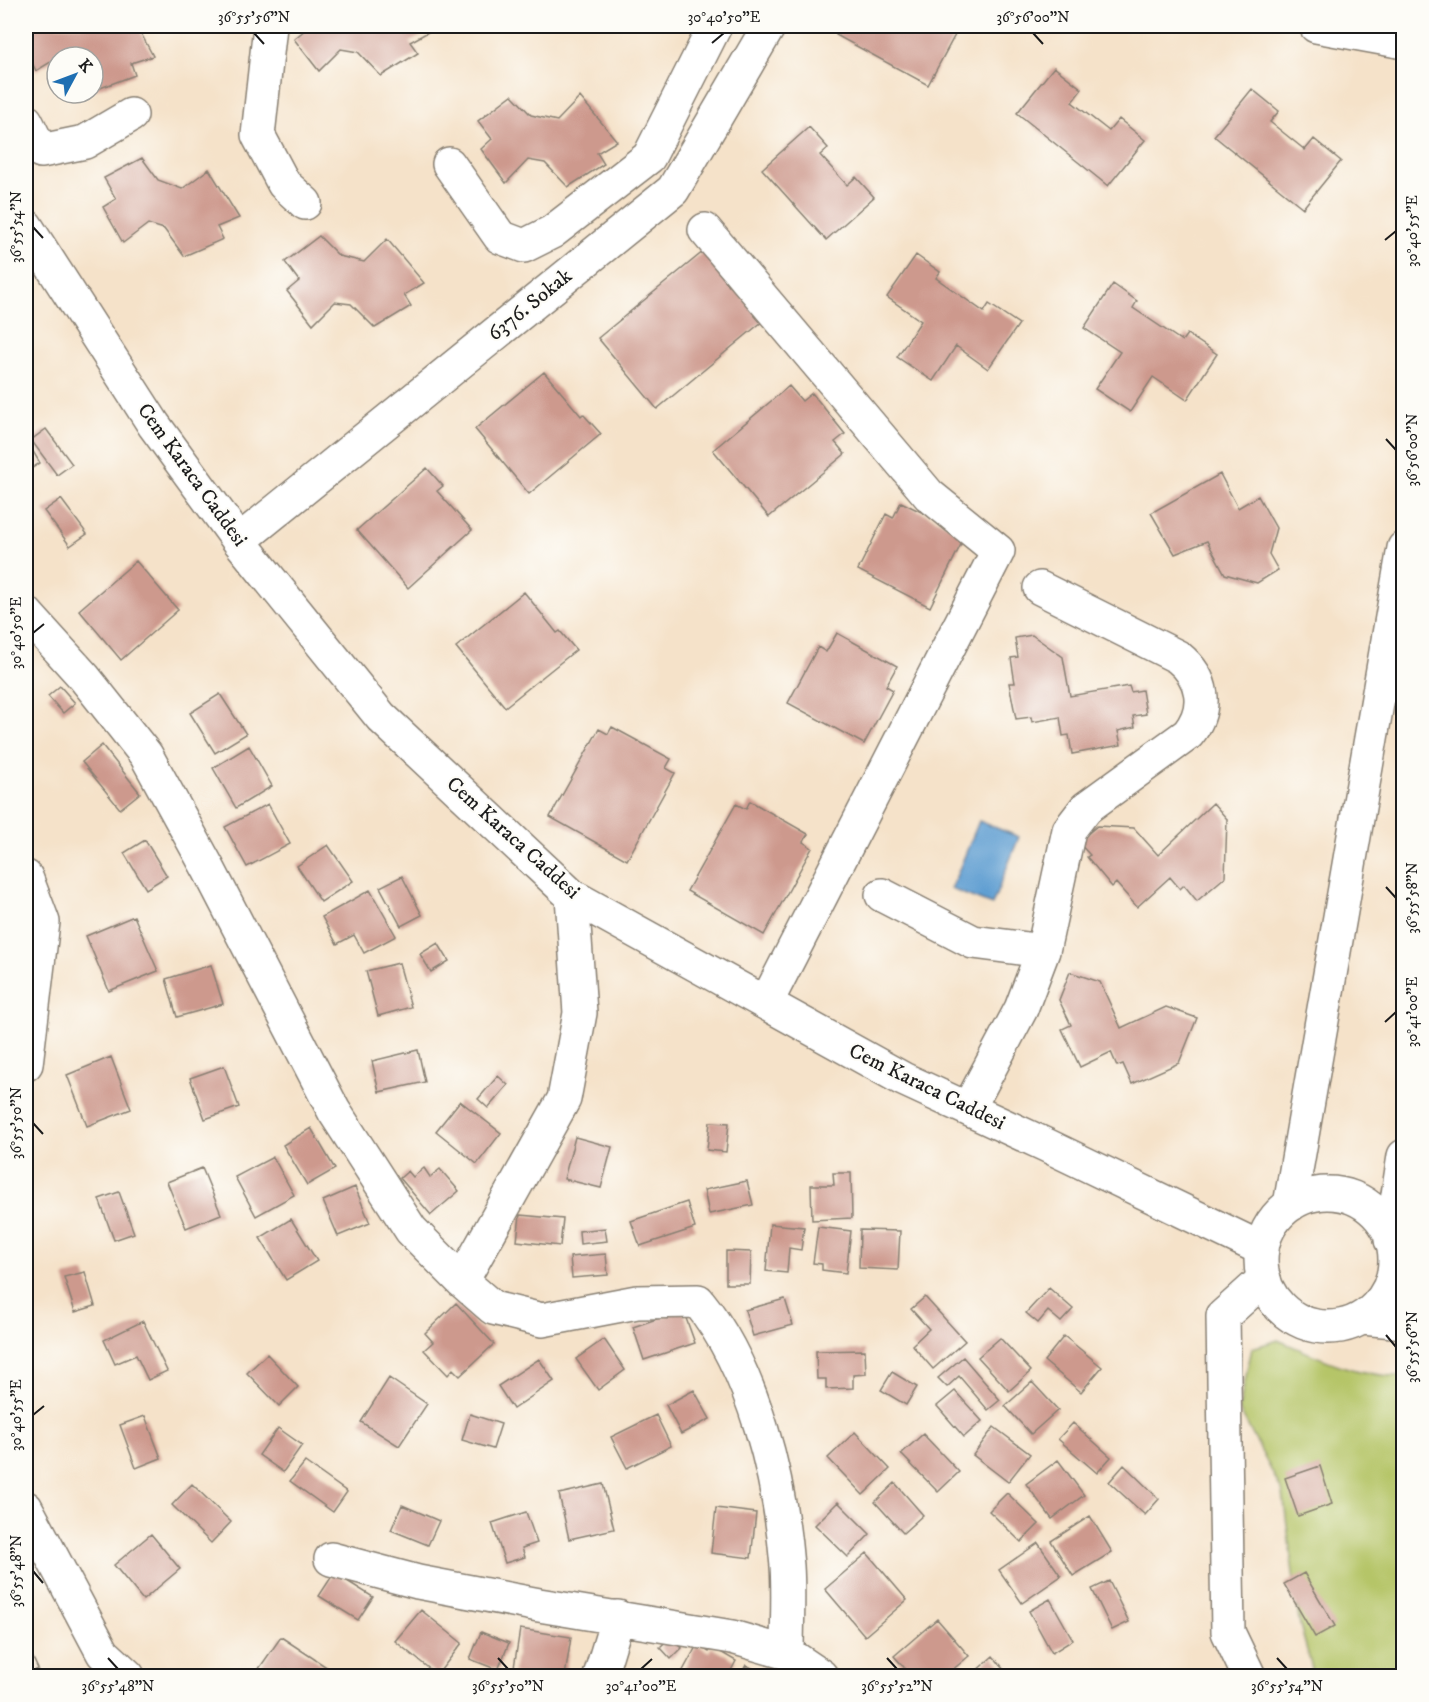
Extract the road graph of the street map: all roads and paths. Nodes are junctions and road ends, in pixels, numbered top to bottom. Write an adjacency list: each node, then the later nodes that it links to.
1 (270, 26): 9 (street)
2 (716, 26): 8 (street)
3 (769, 26): 12 (street, 6376. Sokak)
4 (1316, 26): 5 (street)
5 (1404, 42)
6 (131, 115): 7 (street)
7 (26, 121)
8 (449, 164)
9 (305, 203)
10 (26, 226): 12 (street, Cem Karaca Caddesi)
11 (705, 231): 20 (street)
12 (239, 541): 18 (street, Cem Karaca Caddesi)
13 (1404, 548): 24 (street)
14 (1040, 588): 19 (street)
15 (26, 613): 27 (street)
16 (26, 878): 21 (street)
17 (882, 895): 19 (street)
18 (572, 896): 20 (street, Cem Karaca Caddesi); 27 (street)
19 (1043, 951): 22 (street)
20 (766, 1003): 22 (street, Cem Karaca Caddesi)
21 (26, 1064)
22 (968, 1109): 26 (street, Cem Karaca Caddesi)
23 (1404, 1156): 25 (street)
24 (1290, 1205): 25 (street); 26 (street)
25 (1397, 1241): 28 (street)
26 (1263, 1264): 28 (street); 38 (street)
27 (462, 1281): 33 (street)
28 (1363, 1318): 29 (street)
29 (1404, 1322)
30 (26, 1508): 34 (street)
31 (331, 1559): 32 (street)
32 (618, 1617): 33 (street); 36 (street)
33 (787, 1653): 37 (street)
34 (98, 1665): 35 (street)
35 (128, 1677)
36 (600, 1677)
37 (821, 1677)
38 (1249, 1677)

